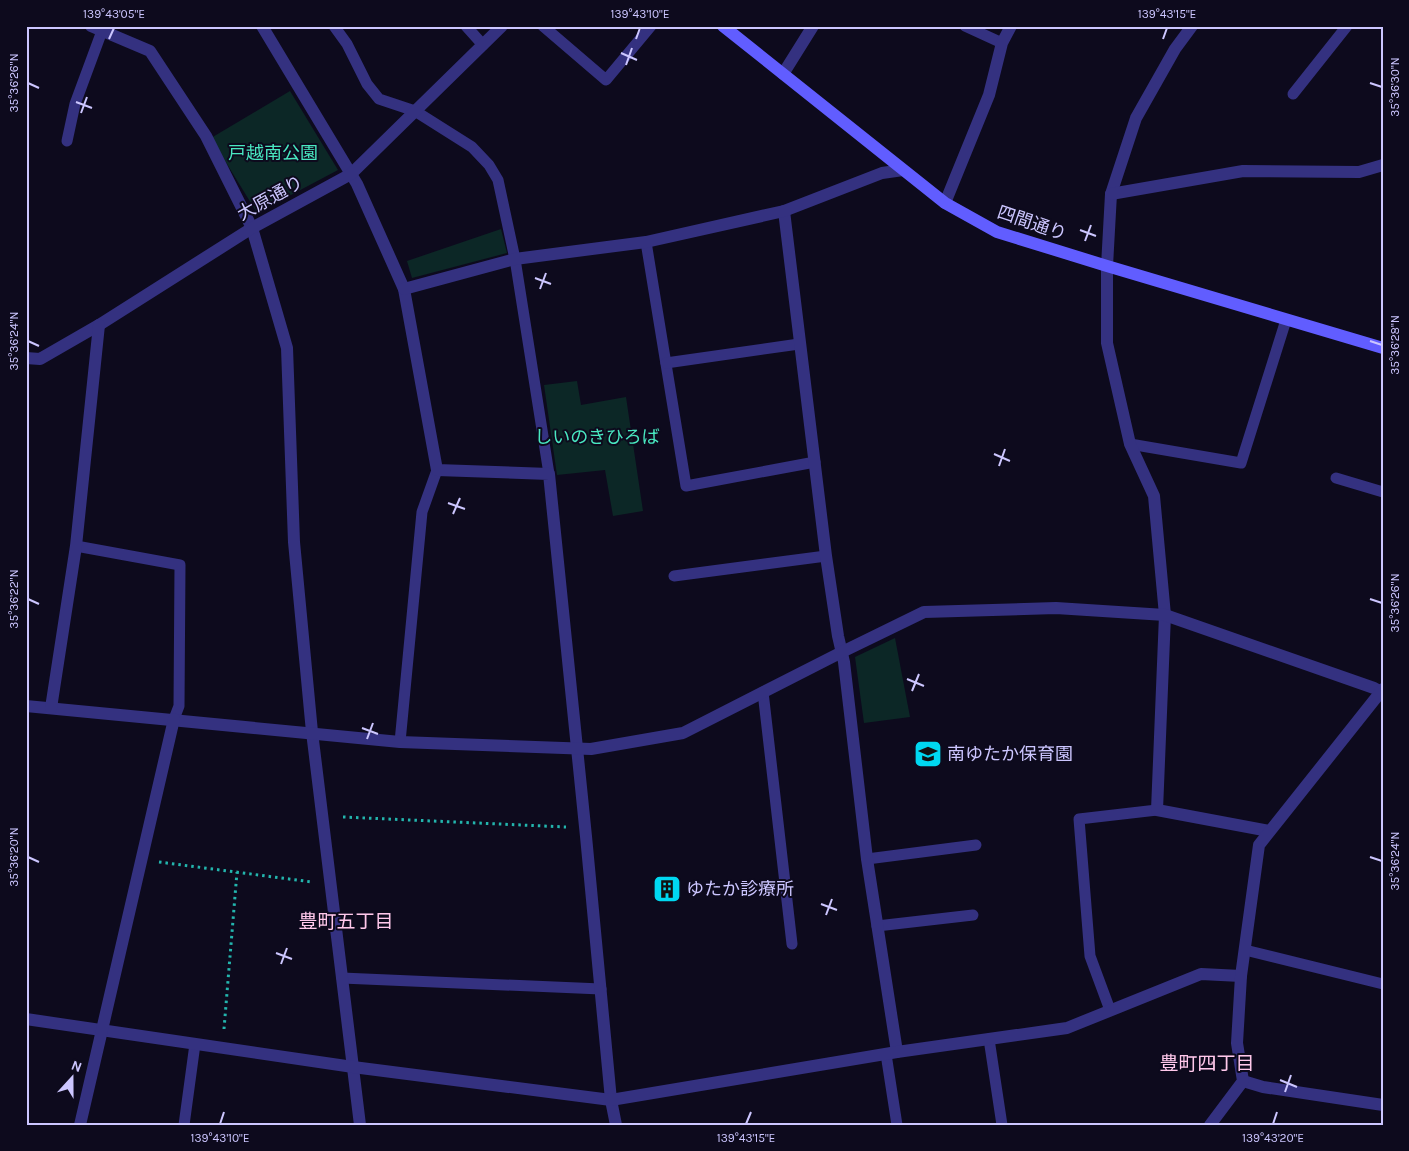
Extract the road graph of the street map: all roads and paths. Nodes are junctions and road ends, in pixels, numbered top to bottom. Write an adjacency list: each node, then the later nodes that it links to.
1 (262, 26): 22 (street)
2 (334, 26): 18 (lane)
3 (466, 26): 15 (lane)
4 (502, 26): 15 (street, 大原通り)
5 (544, 26): 6 (lane)
6 (650, 26)
7 (723, 26): 16 (street, 四間通り)
8 (813, 26): 16 (street)
9 (965, 26): 14 (lane)
10 (1011, 26): 14 (street)
11 (1192, 26): 23 (street)
12 (1347, 26): 17 (lane)
13 (96, 29): 19 (lane); 26 (street)
14 (1002, 43): 24 (street)
15 (483, 44): 18 (street, 大原通り)
16 (783, 74): 21 (street, 四間通り)
17 (1293, 94)
18 (416, 111): 22 (street, 大原通り); 28 (lane)
19 (67, 141)
20 (1383, 165): 23 (street)
21 (903, 170): 24 (street, 四間通り); 25 (street)
22 (351, 174): 26 (street, 大原通り); 30 (street)
23 (1111, 194): 29 (street)
24 (945, 203): 29 (street, 四間通り)
25 (784, 211): 27 (street); 33 (street)
26 (252, 228): 32 (street, 大原通り); 53 (street)
27 (646, 242): 28 (street); 36 (lane)
28 (515, 259): 30 (street); 40 (lane)
29 (1107, 266): 31 (street, 四間通り); 37 (street)
30 (404, 290): 39 (street)
31 (1286, 320): 34 (street, 四間通り); 37 (lane)
32 (99, 325): 35 (street, 大原通り); 43 (street)
33 (799, 344): 36 (lane); 38 (street)
34 (1383, 348)
35 (26, 358)
36 (666, 363): 38 (lane)
37 (1130, 444): 46 (street)
38 (814, 462): 44 (street)
39 (437, 470): 40 (street); 54 (lane)
40 (549, 474): 55 (street)
41 (1336, 478): 42 (lane)
42 (1383, 492)
43 (76, 546): 51 (street); 52 (lane)
44 (826, 556): 45 (lane); 47 (street)
45 (674, 576)
46 (1165, 615): 47 (street); 48 (street); 56 (street)
47 (842, 652): 49 (street); 61 (street)
48 (1382, 691): 59 (street)
49 (764, 692): 55 (street); 67 (lane)
50 (26, 706): 51 (street)
51 (51, 708): 52 (street)
52 (174, 719): 53 (street); 62 (street)
53 (312, 732): 54 (street); 57 (street)
54 (400, 742): 55 (street)
55 (578, 749): 58 (street)
56 (1157, 810): 59 (street); 73 (lane)
57 (323, 816): 58 (path); 64 (street)
58 (584, 828): 72 (street)
59 (1269, 830): 68 (street)
60 (976, 845): 61 (lane)
61 (867, 859): 66 (street)
62 (142, 860): 63 (path); 75 (street)
63 (236, 872): 64 (path); 78 (path)
64 (331, 884): 70 (street)
65 (973, 915): 66 (lane)
66 (877, 926): 79 (street)
67 (792, 944)
68 (1245, 950): 69 (street); 71 (lane)
69 (1241, 976): 73 (street); 81 (street)
70 (342, 978): 72 (lane); 80 (street)
71 (1382, 981)
72 (601, 989): 82 (street)
73 (1110, 1010): 76 (street)
74 (26, 1019): 75 (street)
75 (102, 1030): 77 (street); 85 (street)
76 (990, 1039): 79 (street); 90 (lane)
77 (195, 1044): 78 (street); 86 (lane)
78 (223, 1048): 80 (street)
79 (891, 1053): 82 (street); 89 (lane)
80 (353, 1067): 82 (street); 87 (street)
81 (1244, 1081): 83 (street); 84 (street)
82 (611, 1100): 88 (street)
83 (1383, 1105)
84 (1207, 1124)
85 (80, 1125)
86 (184, 1125)
87 (360, 1125)
88 (616, 1125)
89 (897, 1125)
90 (1002, 1125)

